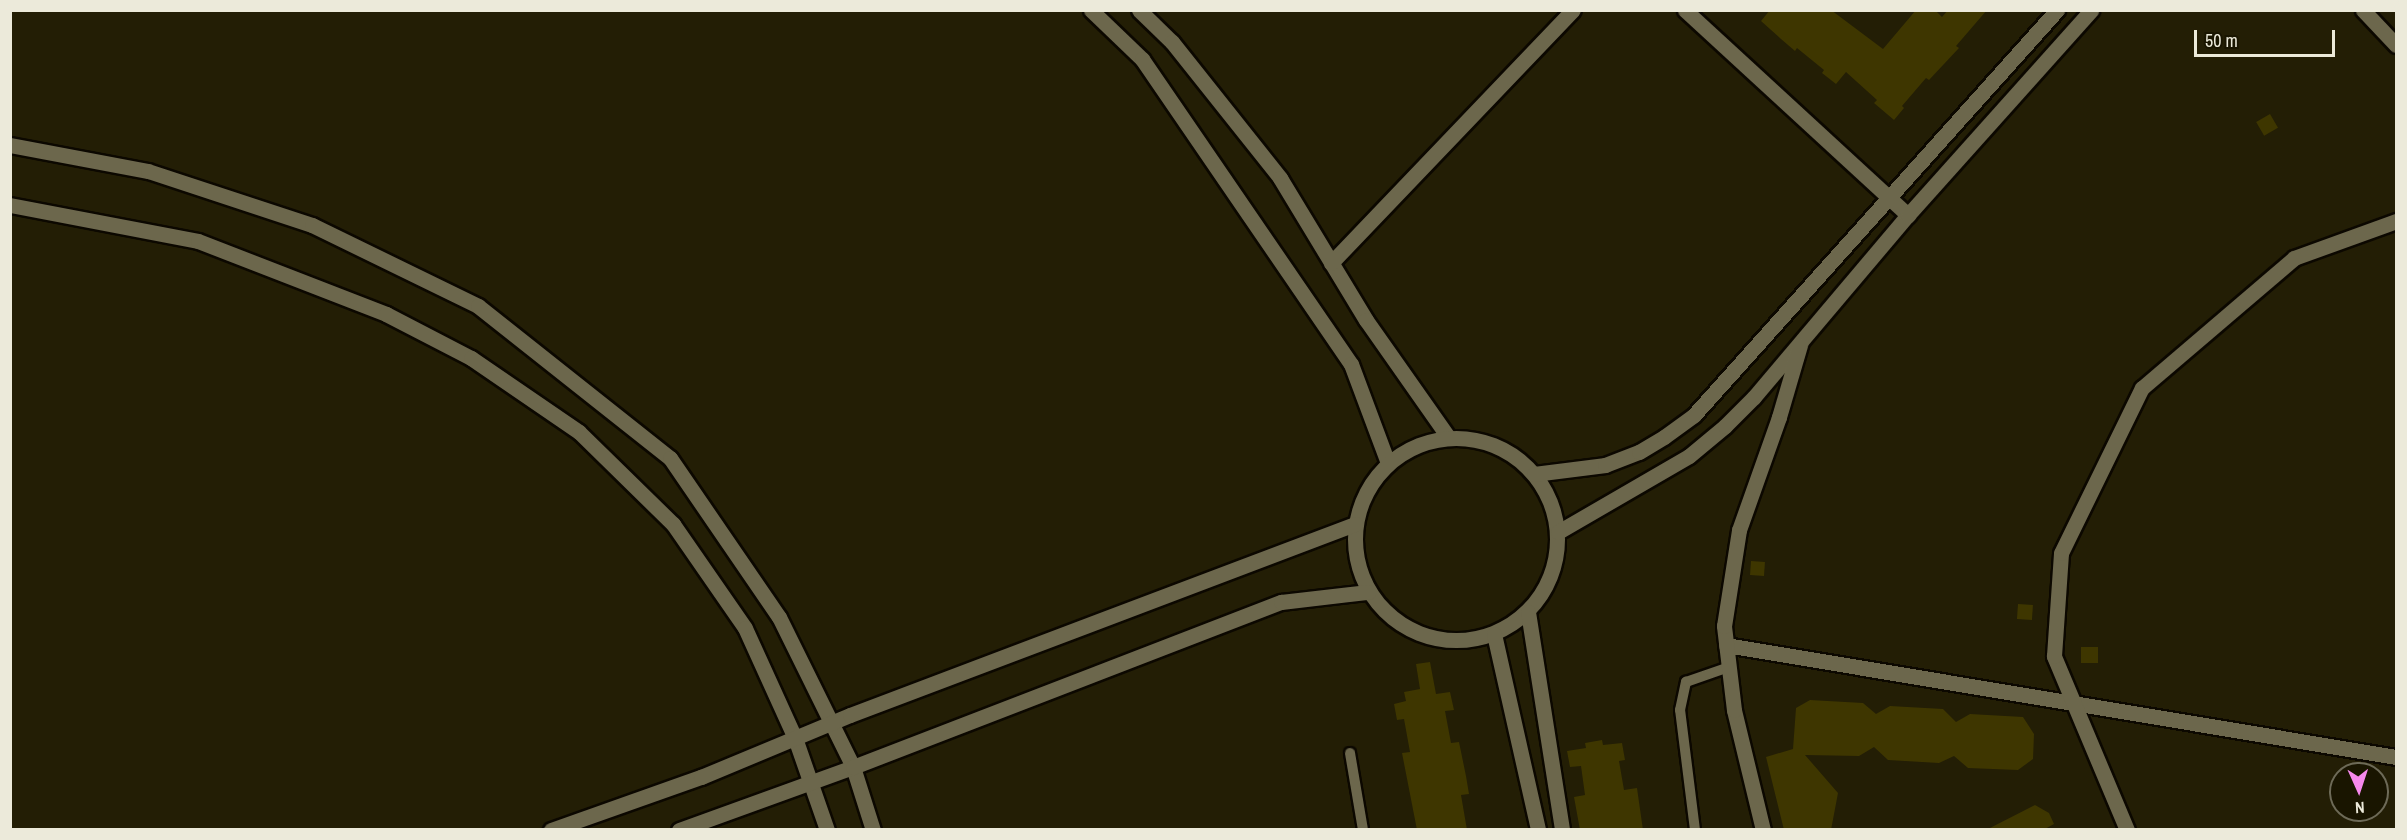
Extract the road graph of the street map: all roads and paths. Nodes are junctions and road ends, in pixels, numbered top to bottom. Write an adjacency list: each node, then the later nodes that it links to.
1 (1091, 10): 17 (street)
2 (1139, 10): 14 (street)
3 (1573, 10): 14 (street)
4 (1685, 10): 10 (street)
5 (2057, 10): 10 (street)
6 (2091, 10): 12 (street)
7 (2363, 10): 8 (street)
8 (2397, 45)
9 (10, 145): 27 (street)
10 (1891, 198): 12 (street); 18 (street)
11 (10, 205): 28 (street)
12 (1908, 215): 15 (street)
13 (2397, 221): 26 (street)
14 (1331, 263): 16 (street)
15 (1803, 337): 20 (street); 24 (street)
16 (1449, 438): 17 (street); 18 (street)
17 (1388, 463): 19 (street)
18 (1534, 474): 20 (street)
19 (1355, 524): 21 (street); 27 (street)
20 (1558, 532): 22 (street)
21 (1368, 592): 23 (street); 31 (street)
22 (1528, 612): 23 (street); 39 (street)
23 (1494, 634): 38 (street)
24 (1726, 645): 25 (street); 26 (street)
25 (1729, 667): 40 (lane); 41 (street)
26 (2073, 701): 30 (street); 42 (street)
27 (831, 723): 28 (street); 31 (street)
28 (795, 738): 32 (street); 33 (street)
29 (1350, 753): 37 (lane)
30 (2397, 757)
31 (853, 767): 32 (street); 36 (street)
32 (811, 783): 34 (street); 35 (street)
33 (556, 829)
34 (679, 830)
35 (827, 830)
36 (873, 830)
37 (1363, 830)
38 (1538, 830)
39 (1562, 830)
40 (1695, 830)
41 (1763, 830)
42 (2127, 830)

